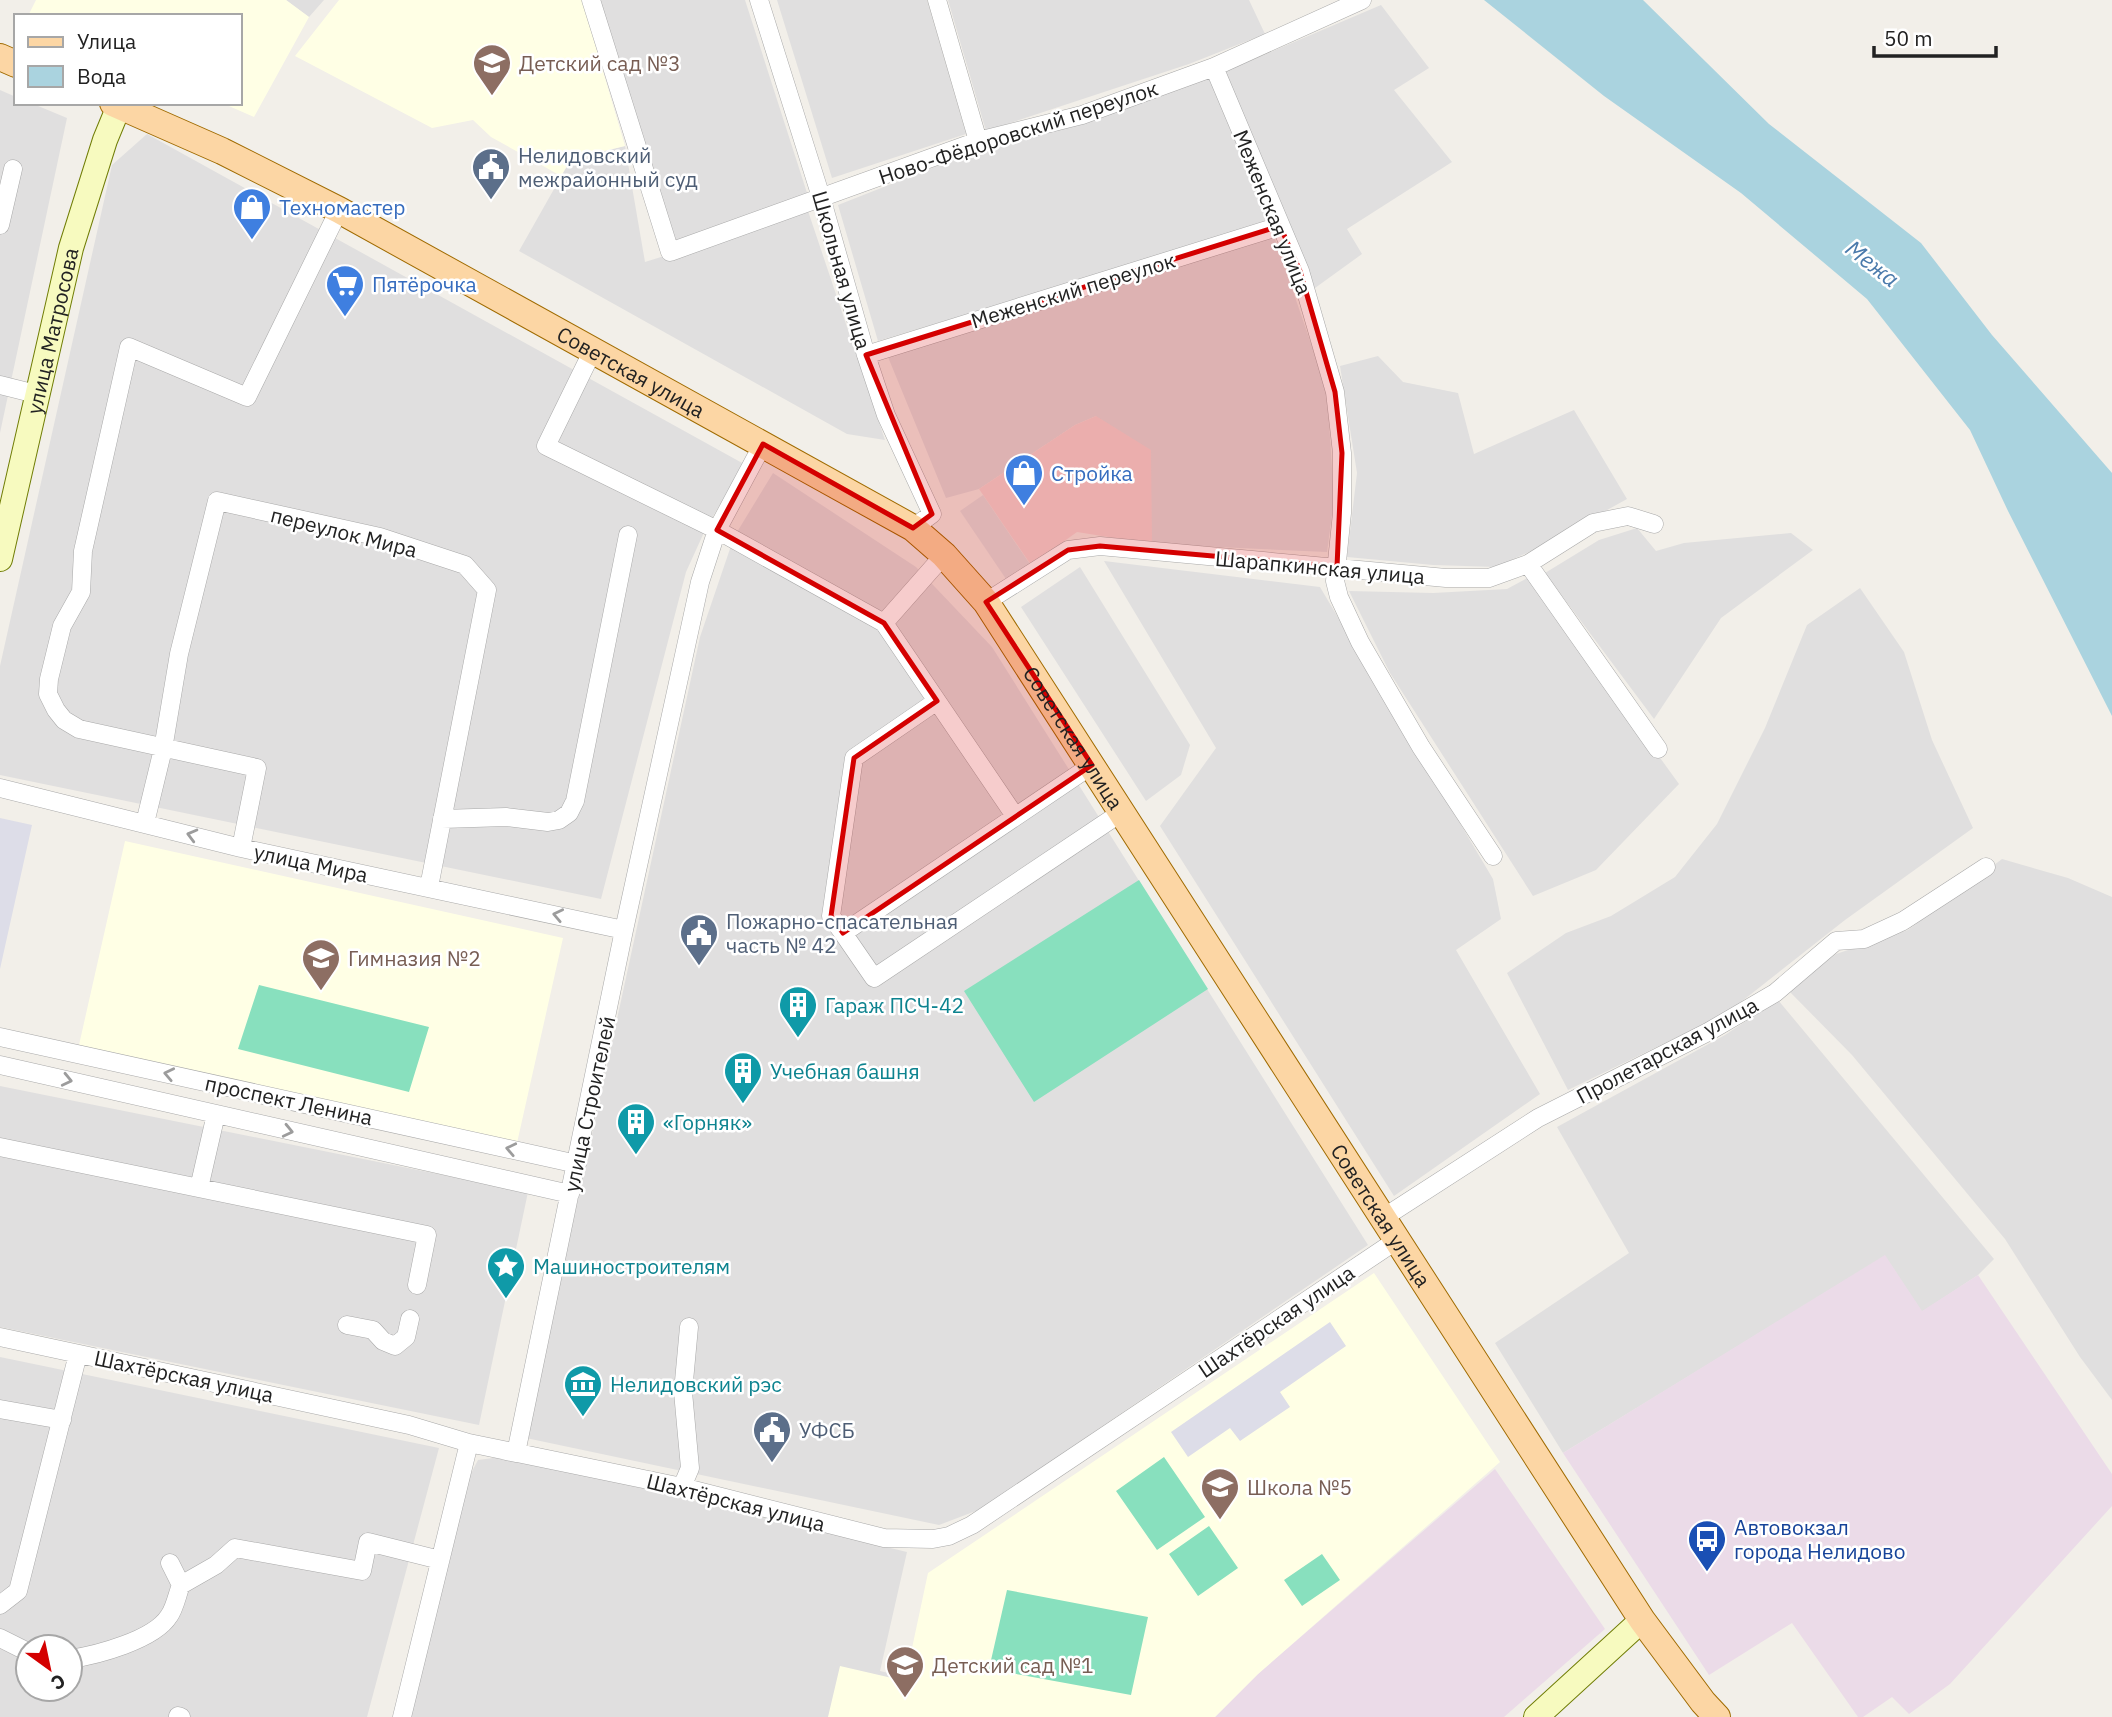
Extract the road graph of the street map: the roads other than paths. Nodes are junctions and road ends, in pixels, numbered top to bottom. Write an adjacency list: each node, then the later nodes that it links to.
1 (591, 0): 9 (street, Ново-Фёдоровский переулок)
2 (759, 0): 9 (street, Школьная улица)
3 (937, 0): 7 (street)
4 (1362, 0): 5 (street, Ново-Фёдоровский переулок)
5 (1214, 67): 7 (street, Ново-Фёдоровский переулок); 12 (street, Меженская улица)
6 (116, 105): 10 (main road, Советская улица); 16 (main road, улица Матросова)
7 (978, 141): 9 (street, Ново-Фёдоровский переулок)
8 (13, 169): 11 (street)
9 (821, 197): 14 (street, Школьная улица)
10 (339, 210): 13 (main road, Советская улица); 29 (street)
11 (0, 225)
12 (1280, 226): 14 (street, Меженский переулок); 25 (street, Меженская улица)
13 (593, 350): 17 (main road, Советская улица); 20 (street)
14 (866, 355): 19 (street, Школьная улица)
15 (0, 385): 16 (street)
16 (36, 394): 23 (main road, улица Матросова)
17 (763, 444): 19 (main road, Советская улица); 20 (street, улица Строителей)
18 (1654, 524): 24 (street, Шарапкинская улица)
19 (913, 528): 22 (main road, Советская улица)
20 (717, 530): 27 (street); 41 (street, улица Строителей)
21 (628, 535): 35 (street)
22 (944, 555): 26 (main road, Советская улица); 27 (street)
23 (0, 559)
24 (1528, 564): 25 (street, Шарапкинская улица); 30 (street)
25 (1336, 568): 26 (street, Шарапкинская улица); 38 (street, Меженская улица)
26 (986, 602): 31 (main road, Советская улица)
27 (884, 622): 28 (street)
28 (937, 701): 34 (street); 42 (street)
29 (163, 748): 35 (street, переулок Мира); 36 (street, переулок Мира); 37 (street)
30 (1658, 749)
31 (1092, 765): 33 (main road, Советская улица); 34 (street)
32 (0, 788): 36 (street, улица Мира)
33 (1122, 812): 42 (street); 50 (main road, Советская улица)
34 (1015, 816): 42 (street)
35 (442, 820): 40 (street, переулок Мира)
36 (145, 823): 37 (street, улица Мира, one-way to 36)
37 (241, 848): 40 (street, улица Мира)
38 (1493, 856)
39 (1986, 867): 50 (street, Пролетарская улица)
40 (429, 887): 41 (street, улица Мира, one-way to 40)
41 (624, 930): 47 (street, улица Строителей)
42 (843, 933)
43 (0, 1037): 47 (street, проспект Ленина, one-way to 43)
44 (0, 1065): 45 (street, проспект Ленина, one-way to 45)
45 (216, 1114): 48 (street); 49 (street, проспект Ленина, one-way to 49)
46 (0, 1147): 48 (street)
47 (577, 1164): 49 (street, улица Строителей)
48 (199, 1188): 51 (street)
49 (570, 1195): 60 (street, улица Строителей)
50 (1390, 1229): 61 (street, Шахтёрская улица); 66 (main road, Советская улица)
51 (417, 1284)
52 (410, 1319): 53 (street)
53 (347, 1325)
54 (690, 1327): 61 (street)
55 (0, 1337): 56 (street, Шахтёрская улица)
56 (78, 1354): 58 (street); 59 (street, Шахтёрская улица)
57 (0, 1409): 58 (street)
58 (62, 1420): 65 (street)
59 (470, 1443): 60 (street); 62 (street)
60 (516, 1453): 61 (street, Шахтёрская улица)
61 (682, 1487)
62 (440, 1560): 64 (street); 68 (street)
63 (170, 1563): 64 (street)
64 (181, 1585): 67 (street)
65 (0, 1605)
66 (1642, 1620): 69 (main road); 70 (main road, Советская улица)
67 (84, 1657)
68 (402, 1717)
69 (1536, 1717)
70 (1717, 1717)

